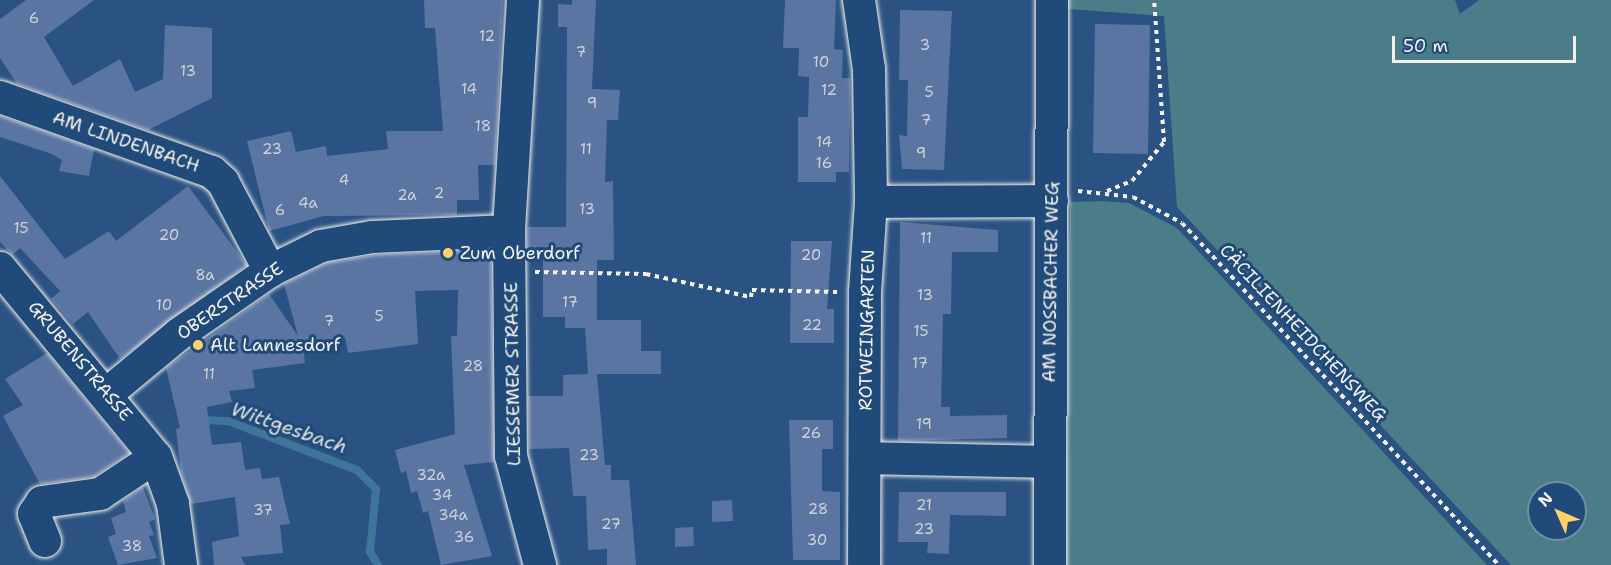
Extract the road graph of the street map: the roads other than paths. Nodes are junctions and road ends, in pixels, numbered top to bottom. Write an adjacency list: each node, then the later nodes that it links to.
1 (523, 0): 7 (street, LIESSEMER STRASSE)
2 (859, 0): 6 (street, ROTWEINGARTEN)
3 (1052, 0): 5 (street, AM NOSSBACHER WEG)
4 (0, 97): 9 (street, AM LINDENBACH)
5 (1052, 201): 6 (street); 13 (street, AM NOSSBACHER WEG)
6 (871, 202): 12 (street, ROTWEINGARTEN)
7 (509, 231): 9 (street, OBERSTRASSE); 16 (street, LIESSEMER STRASSE)
8 (0, 268): 10 (street, GRUBENSTRASSE)
9 (270, 271): 10 (street, OBERSTRASSE)
10 (108, 393): 11 (street, GRUBENSTRASSE)
11 (156, 458): 14 (street); 15 (street, GRUBENSTRASSE)
12 (865, 458): 13 (street); 17 (street, ROTWEINGARTEN)
13 (1049, 462): 18 (street, AM NOSSBACHER WEG)
14 (45, 541)
15 (181, 565)
16 (540, 565)
17 (864, 565)
18 (1050, 565)

